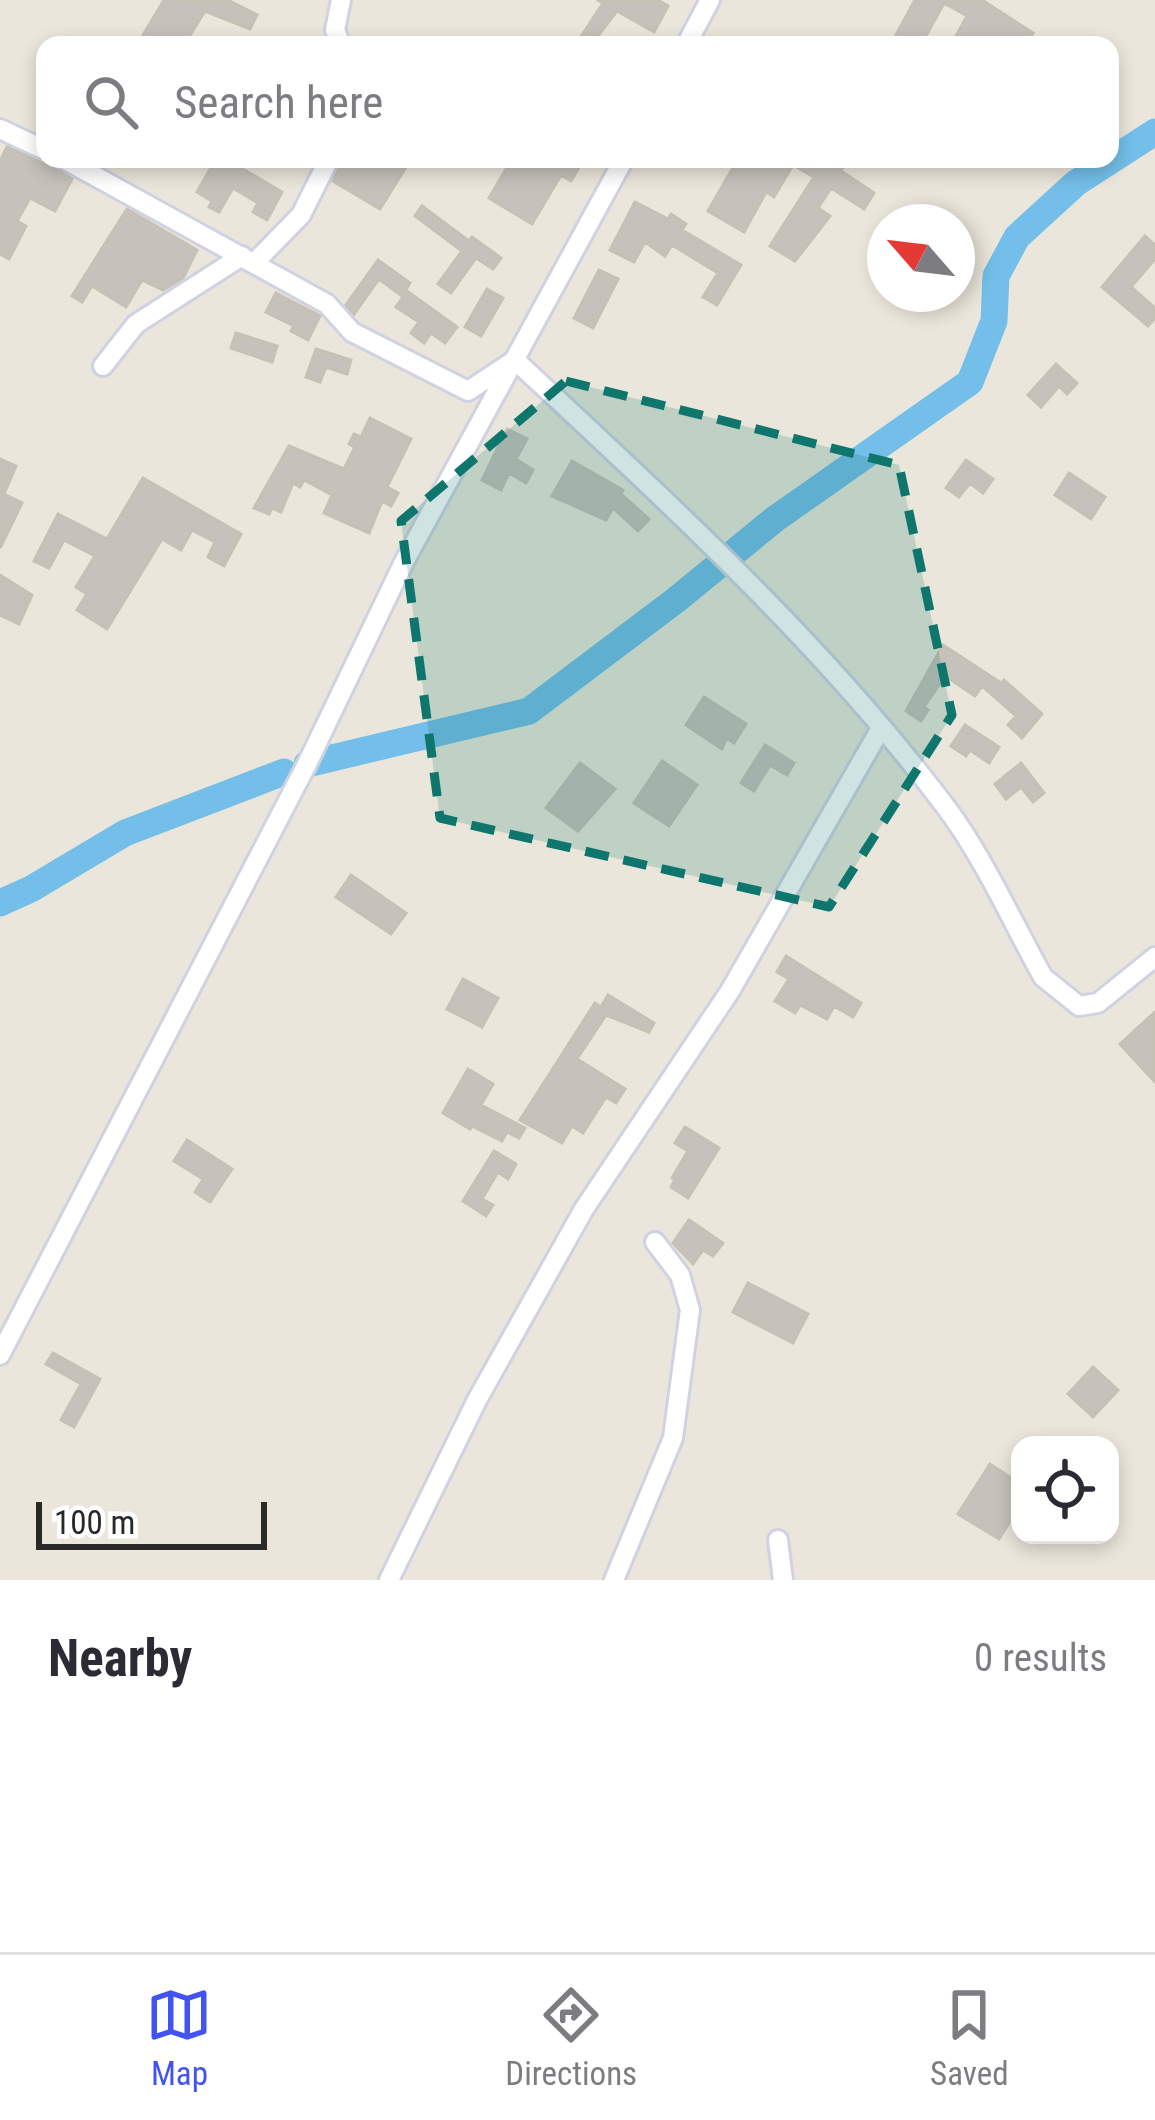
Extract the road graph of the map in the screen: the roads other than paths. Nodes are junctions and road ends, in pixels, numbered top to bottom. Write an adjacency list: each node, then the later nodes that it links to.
1 (341, 0): 3 (street)
2 (710, 0): 4 (street)
3 (337, 36)
4 (691, 36)
5 (0, 129): 6 (street)
6 (36, 146)
7 (80, 168): 10 (street)
8 (324, 168): 10 (street)
9 (619, 168): 11 (street)
10 (248, 260): 11 (street); 12 (street)
11 (515, 361): 13 (street); 16 (street)
12 (104, 366)
13 (880, 728): 14 (street); 18 (street)
14 (1155, 957)
15 (656, 1242): 19 (street)
16 (0, 1355)
17 (778, 1540): 20 (street)
18 (398, 1577)
19 (614, 1580)
20 (783, 1580)

